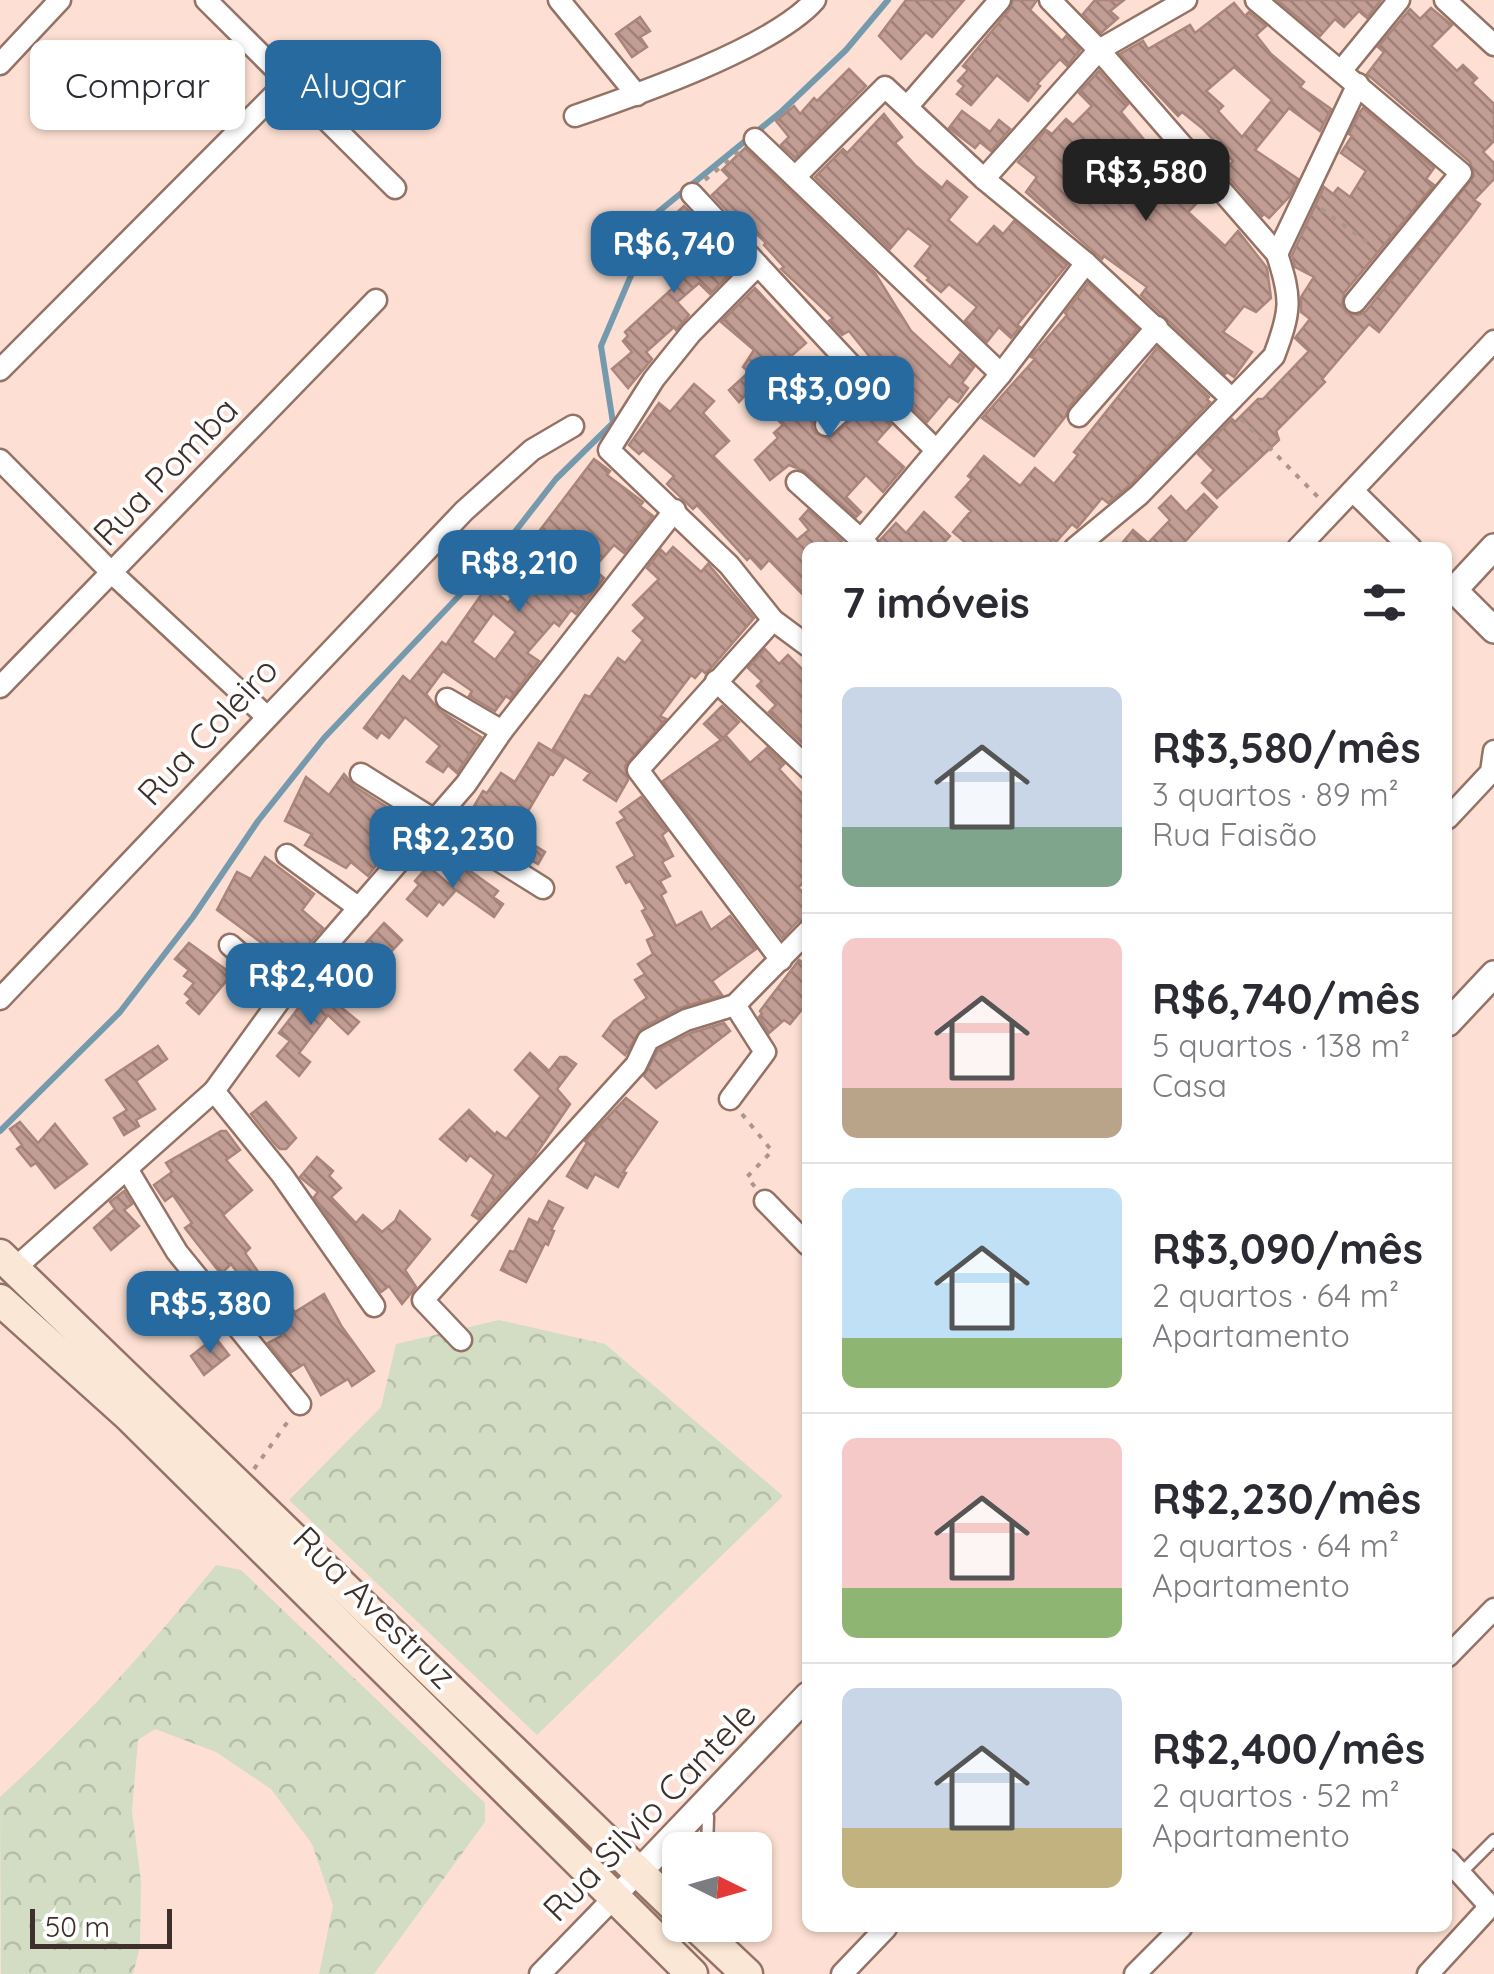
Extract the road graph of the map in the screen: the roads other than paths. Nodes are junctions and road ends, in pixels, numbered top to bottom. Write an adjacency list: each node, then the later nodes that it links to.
1 (60, 0): 14 (street)
2 (206, 0): 13 (street)
3 (559, 0): 17 (street)
4 (1000, 0): 19 (street)
5 (1050, 0): 12 (street)
6 (1186, 0): 12 (street)
7 (1256, 0): 15 (street)
8 (1399, 0): 15 (street)
9 (1444, 0): 11 (street)
10 (802, 5): 17 (street)
11 (1494, 46)
12 (1099, 50): 24 (street); 27 (street)
13 (265, 58)
14 (0, 64)
15 (1341, 71): 16 (street)
16 (1358, 84): 27 (street); 31 (street)
17 (637, 95): 20 (street)
18 (265, 104): 34 (street)
19 (907, 108): 23 (street); 24 (street)
20 (575, 116)
21 (337, 130): 25 (street)
22 (755, 139): 23 (street)
23 (796, 176): 35 (street)
24 (984, 179): 28 (street)
25 (395, 188)
26 (692, 194): 29 (street)
27 (1277, 254): 37 (street)
28 (1086, 262): 32 (street); 35 (street)
29 (758, 266): 36 (street); 45 (street)
30 (376, 300): 52 (street, Rua Pomba)
31 (1355, 302)
32 (1158, 327): 37 (street); 38 (street)
33 (1494, 342): 44 (street)
34 (0, 370)
35 (1001, 374): 41 (street)
36 (870, 386): 39 (street); 41 (street)
37 (1230, 402): 48 (street)
38 (1079, 416)
39 (826, 425)
40 (573, 426): 61 (street, Rua Coleiro)
41 (936, 450): 47 (street)
42 (0, 460): 52 (street)
43 (797, 482): 46 (street)
44 (1353, 491): 49 (street); 50 (street)
45 (674, 510): 55 (street); 62 (street)
46 (863, 542)
47 (867, 542)
48 (1082, 542)
49 (1304, 542)
50 (1405, 542)
51 (1494, 548): 53 (street)
52 (112, 572): 59 (street, Rua Pomba); 61 (street)
53 (1452, 588)
54 (1452, 592): 56 (street)
55 (773, 620): 57 (street); 58 (street)
56 (1494, 630)
57 (802, 642)
58 (716, 681): 63 (street); 73 (street)
59 (0, 687)
60 (447, 700): 62 (street)
61 (266, 716): 76 (street, Rua Coleiro)
62 (502, 730): 67 (street)
63 (802, 762)
64 (1492, 762): 66 (street)
65 (361, 774): 67 (street)
66 (1452, 813)
67 (434, 820): 69 (street); 70 (street)
68 (287, 855): 70 (street)
69 (543, 888)
70 (359, 908): 75 (street)
71 (802, 937): 73 (street)
72 (230, 945): 75 (street)
73 (781, 960): 77 (street)
74 (1494, 974): 78 (street)
75 (285, 993): 79 (street)
76 (0, 1000)
77 (734, 1005): 80 (street); 87 (street)
78 (1452, 1019)
79 (214, 1092): 81 (street); 86 (street)
80 (730, 1099)
81 (127, 1168): 84 (street); 88 (street)
82 (765, 1200): 83 (street)
83 (802, 1239)
84 (7, 1262): 96 (main road, Rua Avestruz)
85 (0, 1300): 98 (main road, Rua Avestruz)
86 (374, 1306)
87 (461, 1340)
88 (300, 1404)
89 (1494, 1608): 90 (street)
90 (1452, 1652)
91 (802, 1701): 92 (street, Rua Silvio Cantele)
92 (704, 1804): 93 (lane); 96 (street, Rua Silvio Cantele)
93 (708, 1832)
94 (1494, 1840): 95 (lane)
95 (1454, 1866): 107 (street)
96 (638, 1873): 97 (main road, Rua Avestruz); 98 (street, Rua Silvio Cantele)
97 (662, 1895)
98 (615, 1898): 102 (street, Rua Silvio Cantele); 103 (main road, Rua Avestruz)
99 (882, 1932): 105 (street)
100 (1177, 1932): 106 (street)
101 (712, 1942): 104 (main road)
102 (540, 1974)
103 (692, 1974)
104 (747, 1974)
105 (842, 1974)
106 (1136, 1974)
107 (1428, 1974)

